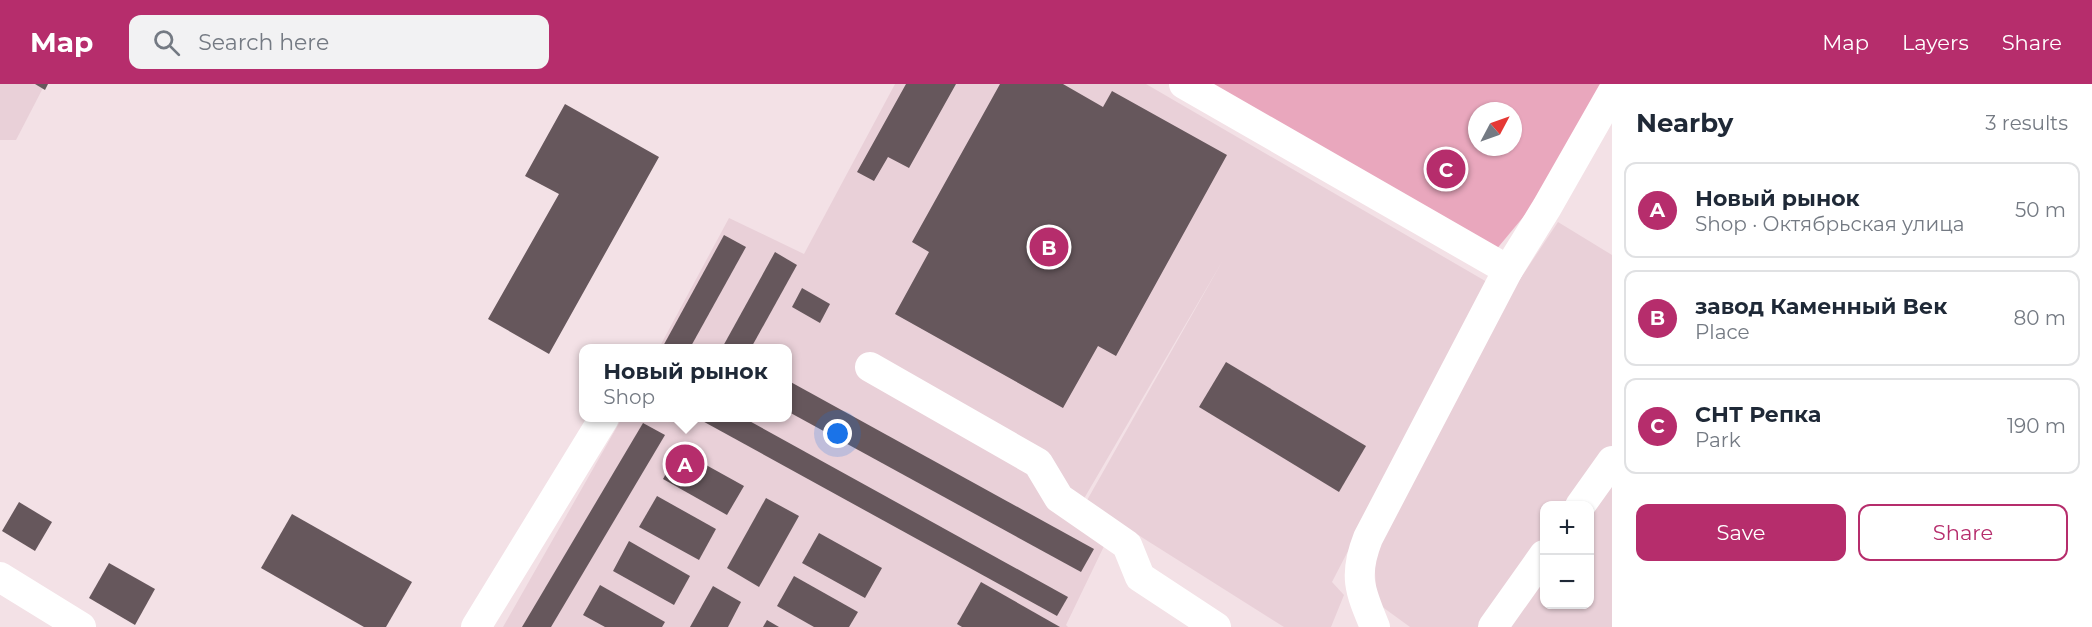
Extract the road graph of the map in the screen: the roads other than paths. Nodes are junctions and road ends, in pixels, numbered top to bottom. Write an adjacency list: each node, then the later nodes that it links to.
1 (1184, 84): 3 (street)
2 (1612, 93): 3 (street)
3 (1508, 270): 13 (street)
4 (870, 367): 12 (street)
5 (601, 422): 11 (street)
6 (1612, 460): 7 (street)
7 (1584, 501)
8 (1540, 562): 14 (street)
9 (0, 577): 10 (street)
10 (81, 627)
11 (476, 627)
12 (1216, 627)
13 (1375, 627)
14 (1493, 627)

